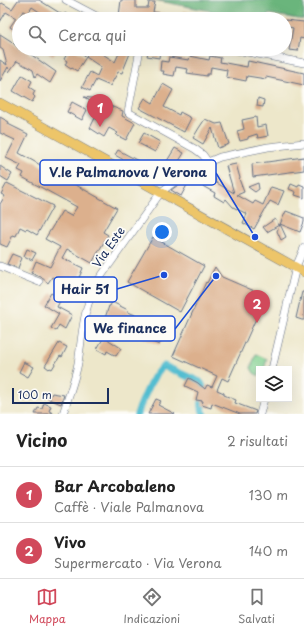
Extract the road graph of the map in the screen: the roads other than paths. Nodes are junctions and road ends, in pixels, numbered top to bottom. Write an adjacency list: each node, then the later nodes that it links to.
1 (66, 0): 2 (street)
2 (89, 12)
3 (139, 56): 8 (street)
4 (268, 56): 5 (street)
5 (304, 63)
6 (0, 103): 9 (main road)
7 (304, 143): 8 (street, Via Este)
8 (208, 162): 9 (street, Via Este)
9 (161, 192): 12 (main road); 16 (street, Via Este)
10 (304, 248): 12 (street)
11 (0, 266): 13 (street)
12 (300, 269): 14 (street)
13 (39, 282)
14 (273, 366)
15 (263, 402): 17 (street)
16 (63, 414)
17 (260, 414)

